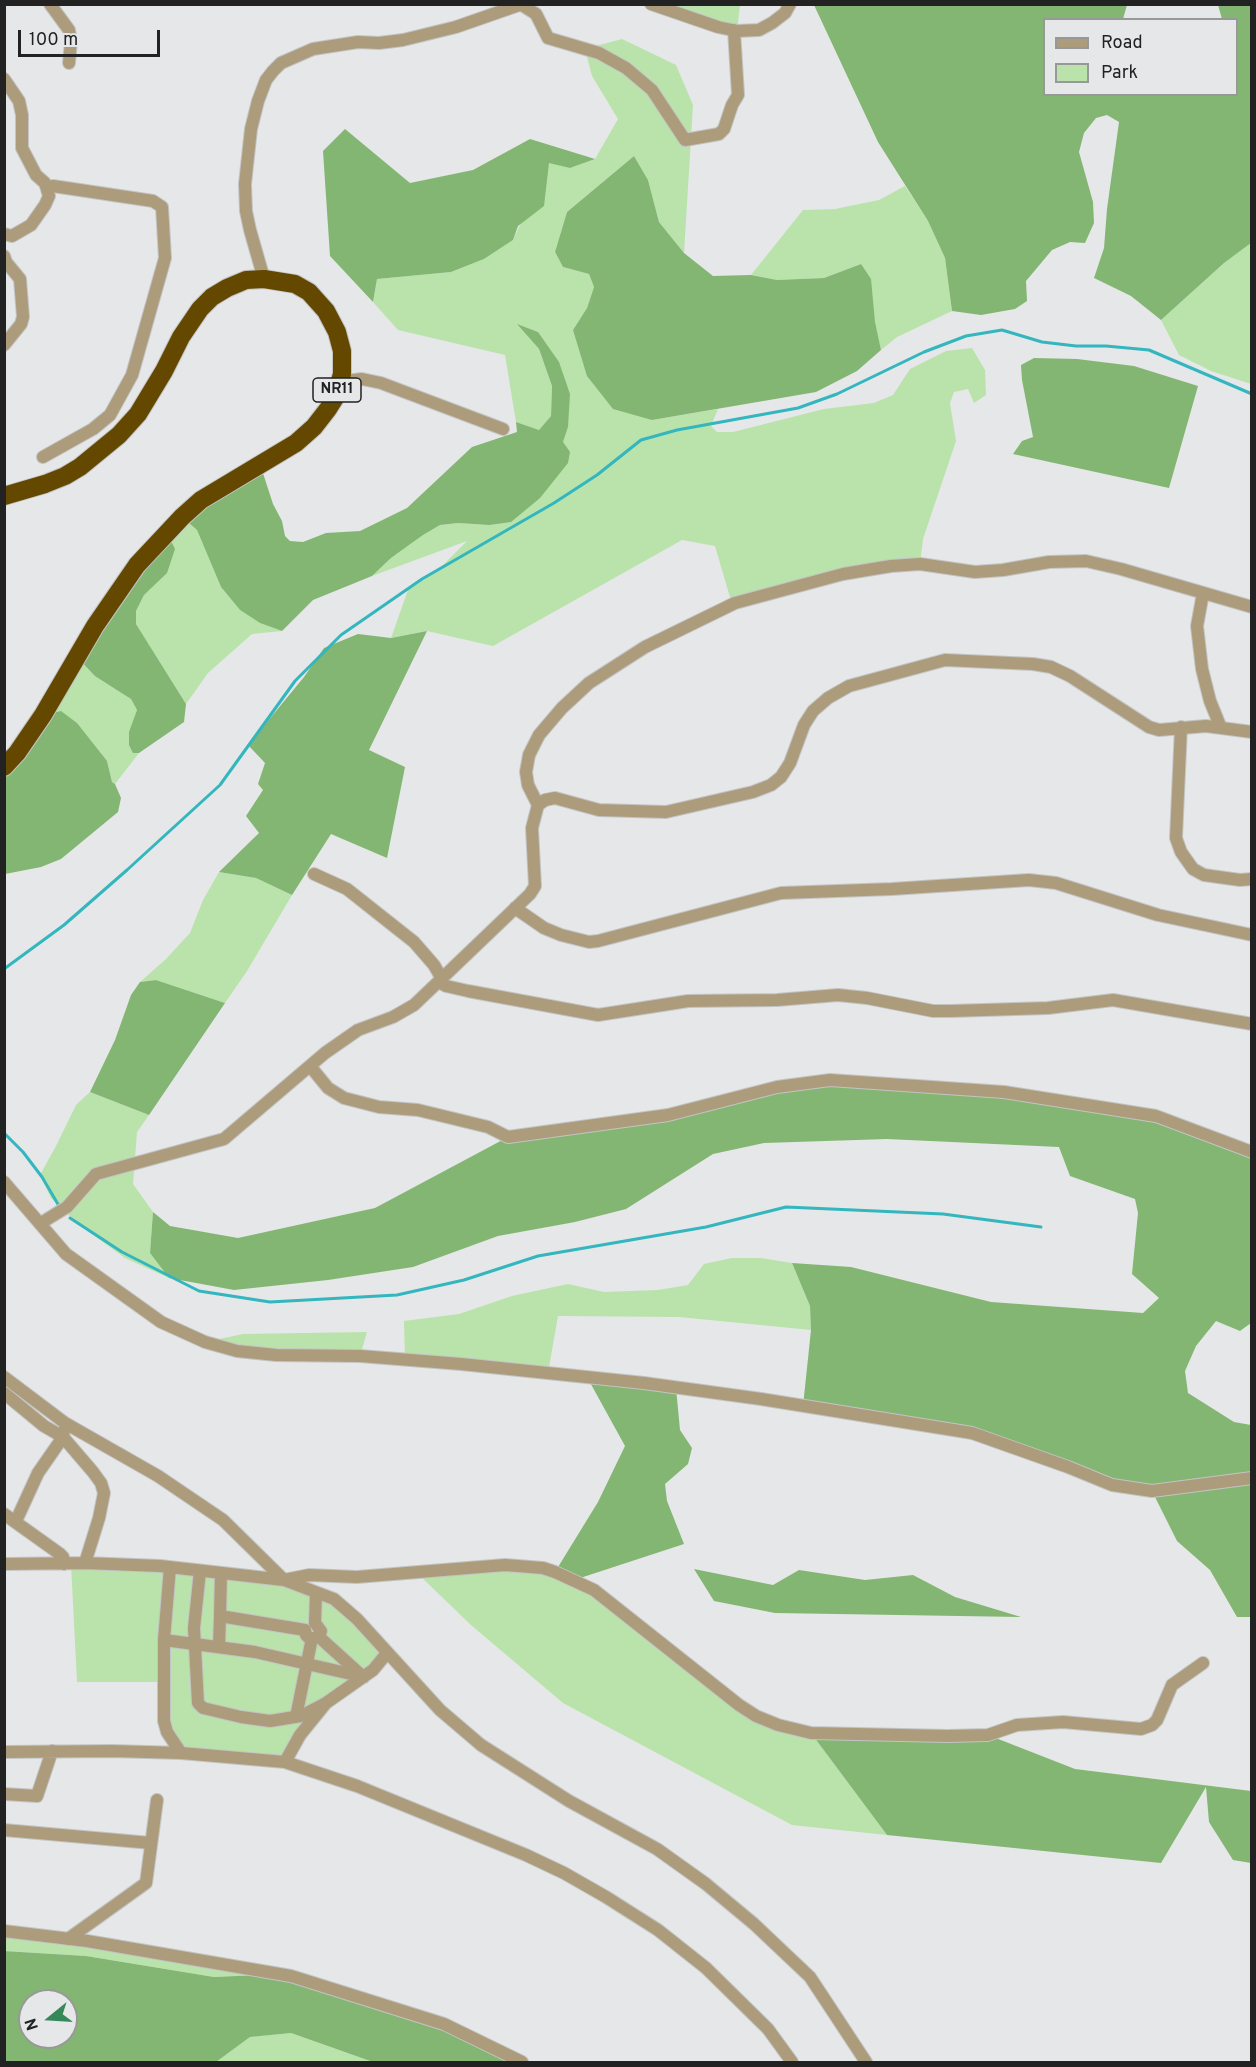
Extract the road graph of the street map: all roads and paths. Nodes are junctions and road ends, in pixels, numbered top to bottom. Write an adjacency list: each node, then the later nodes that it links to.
1 (50, 4): 6 (street)
2 (651, 4): 5 (street)
3 (790, 4): 5 (street)
4 (522, 5): 5 (street); 11 (street)
5 (734, 30)
6 (69, 63)
7 (4, 79): 8 (street)
8 (48, 190): 9 (street); 15 (street)
9 (6, 235): 10 (street)
10 (4, 255): 12 (street)
11 (264, 279): 13 (highway, NR11); 16 (highway, NR11)
12 (6, 341)
13 (339, 382): 14 (street); 22 (highway, NR11)
14 (503, 429)
15 (43, 457)
16 (4, 496)
17 (1203, 593): 18 (street); 20 (street); 23 (street)
18 (1251, 607)
19 (1181, 727): 20 (street); 23 (street); 25 (street)
20 (1221, 728): 21 (street)
21 (1251, 732)
22 (4, 767)
23 (538, 806): 26 (street)
24 (314, 874): 28 (street)
25 (1251, 879)
26 (515, 908): 27 (street); 28 (street)
27 (1251, 935)
28 (440, 981): 29 (street); 30 (street)
29 (1251, 1024)
30 (310, 1066): 31 (street); 33 (street)
31 (1251, 1152)
32 (4, 1182): 33 (street)
33 (41, 1223): 38 (street)
34 (4, 1377): 36 (street)
35 (4, 1393): 37 (street)
36 (64, 1423): 37 (street); 47 (street)
37 (63, 1437): 40 (street); 41 (street)
38 (1251, 1478)
39 (4, 1514): 40 (street)
40 (16, 1521): 43 (street)
41 (85, 1563): 43 (street); 44 (street)
42 (4, 1564): 43 (street)
43 (64, 1564)
44 (170, 1567): 45 (street); 51 (street)
45 (200, 1571): 46 (street); 52 (street)
46 (221, 1574): 47 (street); 49 (street)
47 (284, 1580): 48 (street); 56 (street)
48 (316, 1593): 50 (street); 54 (street)
49 (220, 1616): 50 (street); 53 (street)
50 (315, 1637): 55 (street); 57 (street)
51 (164, 1640): 52 (street); 62 (street)
52 (195, 1645): 53 (street); 59 (street)
53 (219, 1646): 55 (street)
54 (387, 1653): 57 (street); 72 (street)
55 (307, 1662): 57 (street); 59 (street)
56 (1203, 1663)
57 (364, 1677): 58 (street)
58 (326, 1703): 59 (street); 63 (street)
59 (296, 1716)
60 (52, 1751): 61 (street); 62 (street); 64 (street)
61 (4, 1752)
62 (181, 1754): 63 (street)
63 (285, 1762): 71 (street)
64 (4, 1794)
65 (157, 1800): 67 (street)
66 (4, 1830): 67 (street)
67 (151, 1844): 69 (street)
68 (4, 1931): 69 (street)
69 (68, 1939): 70 (street)
70 (522, 2062)
71 (792, 2062)
72 (866, 2062)

